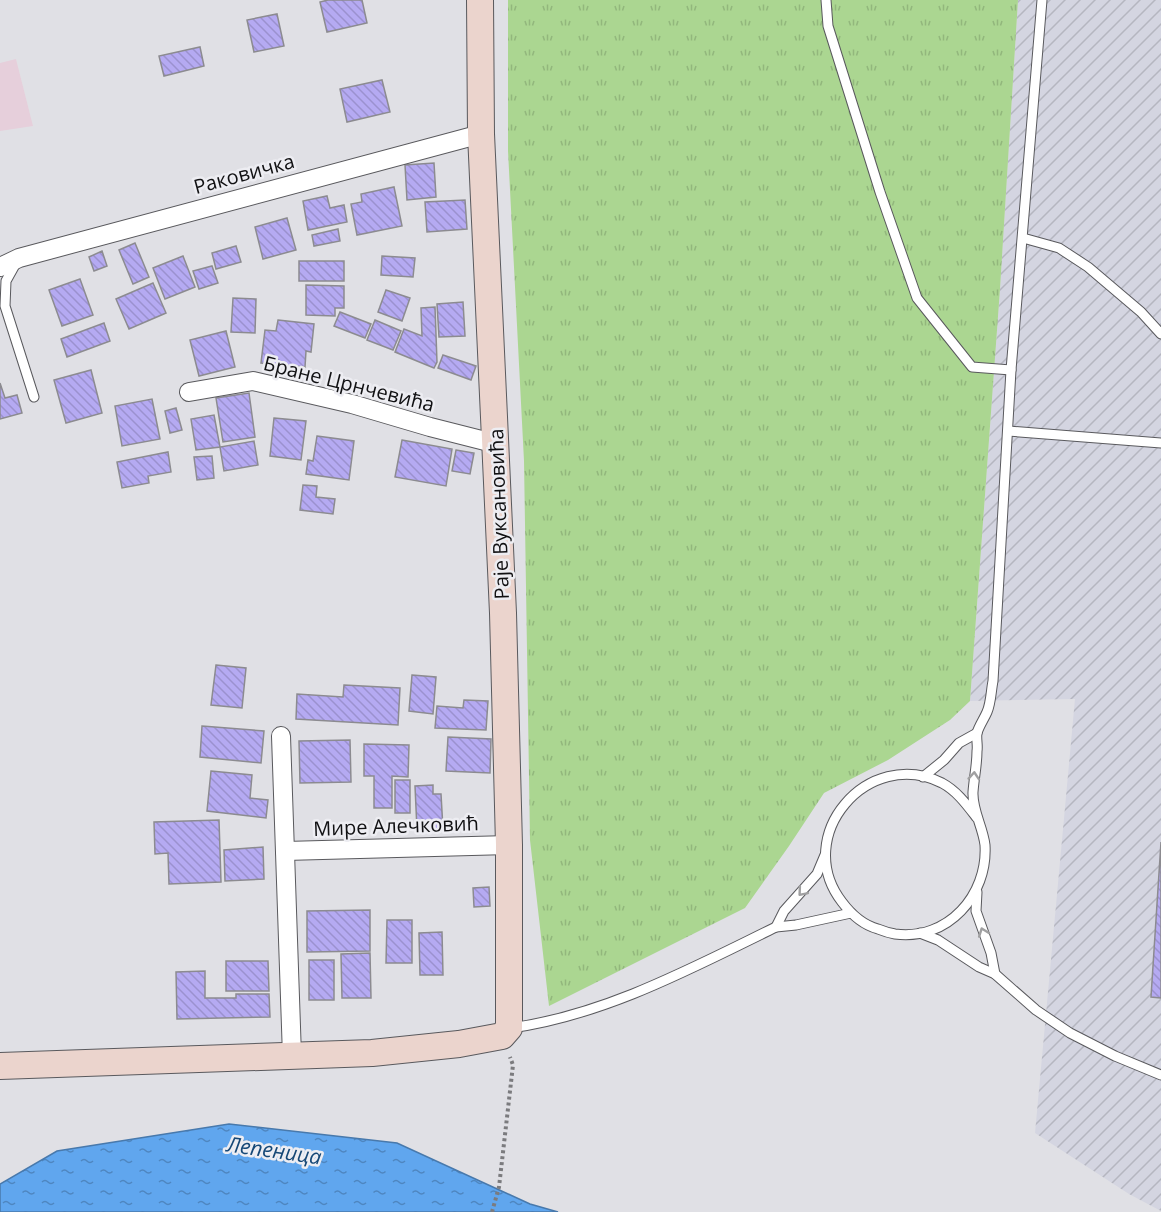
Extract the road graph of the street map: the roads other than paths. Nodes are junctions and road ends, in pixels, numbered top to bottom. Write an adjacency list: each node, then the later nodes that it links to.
1 (480, 0): 4 (street, Раје Вуксановића)
2 (825, 0): 9 (lane)
3 (1042, 0): 5 (lane)
4 (481, 134): 6 (street, Раковичка); 14 (street, Раје Вуксановића)
5 (1023, 238): 8 (lane); 9 (lane)
6 (19, 258): 7 (street, Раковичка); 11 (lane)
7 (0, 267)
8 (1161, 334)
9 (1011, 370): 12 (lane)
10 (189, 392): 14 (street, Бране Црнчевића)
11 (34, 397)
12 (1008, 431): 13 (lane); 15 (lane)
13 (1161, 443)
14 (497, 444): 19 (street, Раје Вуксановића)
15 (977, 733): 17 (lane); 18 (lane, one-way to 15)
16 (281, 736): 20 (street, Мире Алечковић)
17 (923, 777): 18 (lane); 21 (lane)
18 (977, 818): 22 (lane)
19 (508, 845): 20 (street, Мире Алечковић); 27 (street, Раје Вуксановића)
20 (285, 851): 28 (street, Мире Алечковић)
21 (825, 855): 23 (lane); 24 (lane, one-way to 24)
22 (977, 890): 25 (lane); 26 (lane, one-way to 22)
23 (851, 913): 24 (lane); 25 (lane)
24 (776, 927): 27 (lane)
25 (920, 933): 26 (lane)
26 (995, 974): 30 (lane)
27 (505, 1032): 28 (street)
28 (292, 1056): 29 (street)
29 (0, 1066)
30 (1161, 1075)

